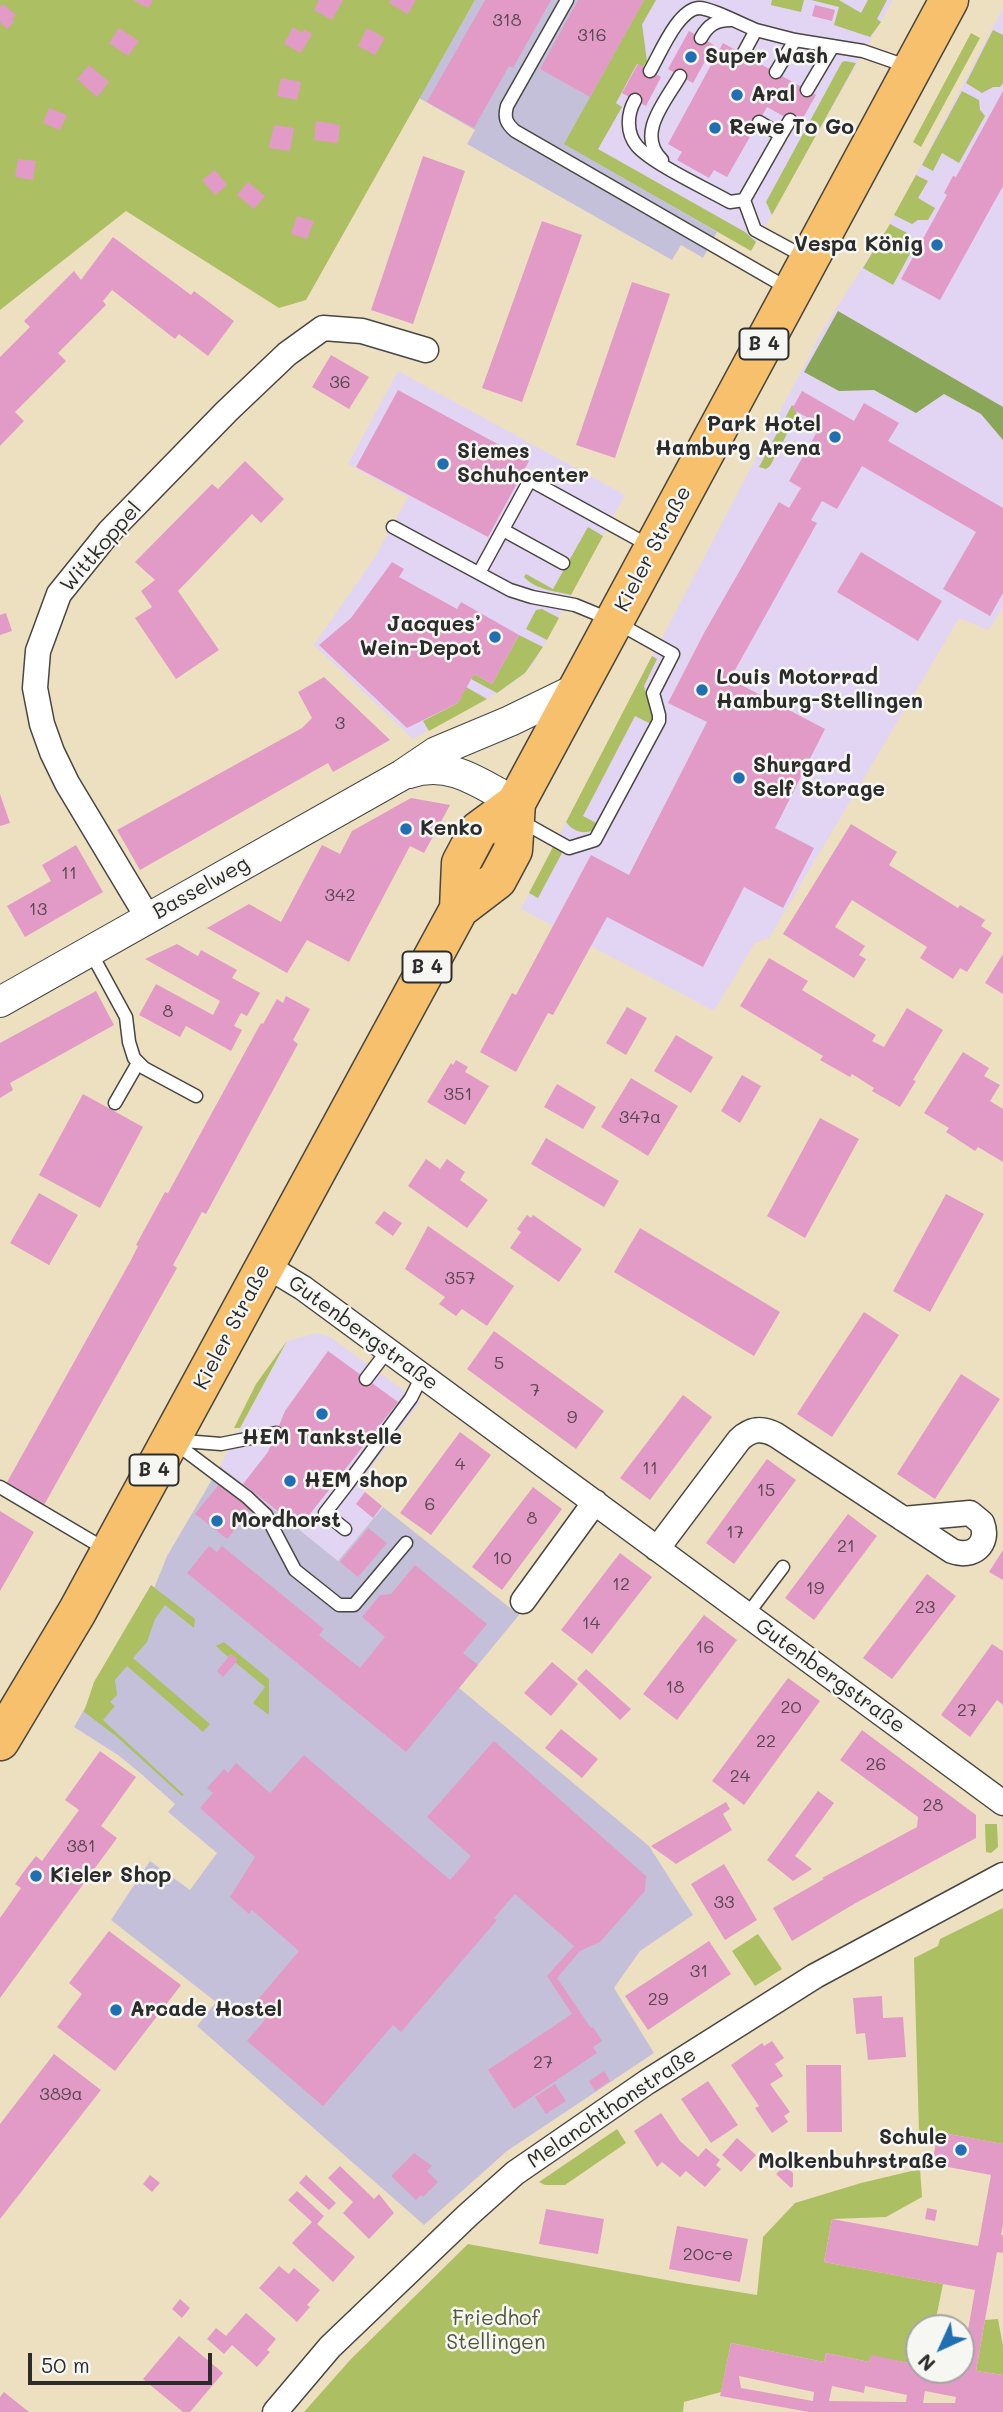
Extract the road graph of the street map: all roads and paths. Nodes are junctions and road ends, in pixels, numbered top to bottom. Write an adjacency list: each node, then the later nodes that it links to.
1 (567, 0): 20 (lane)
2 (949, 0): 9 (main road, Kieler Straße / B 4)
3 (731, 20): 4 (lane); 5 (lane); 10 (lane)
4 (756, 30): 6 (lane); 8 (lane)
5 (701, 38)
6 (795, 40): 7 (lane); 11 (lane)
7 (833, 46): 9 (lane); 13 (lane)
8 (743, 54)
9 (913, 68): 20 (main road, Kieler Straße / B 4)
10 (650, 71)
11 (776, 72)
12 (680, 76): 18 (lane)
13 (807, 90)
14 (635, 100): 18 (lane)
15 (790, 120): 17 (lane)
16 (759, 122): 17 (lane)
17 (781, 135): 19 (lane)
18 (670, 168): 19 (lane)
19 (744, 200): 20 (lane)
20 (801, 275): 24 (main road, Kieler Straße / B 4)
21 (426, 350): 31 (street, Wittkoppel)
22 (393, 527): 26 (lane)
23 (503, 530): 24 (lane); 25 (lane); 26 (lane)
24 (653, 548): 27 (main road, Kieler Straße / B 4)
25 (563, 563)
26 (479, 573): 27 (lane)
27 (614, 621): 28 (main road, Kieler Straße / B 4); 30 (lane)
28 (578, 688): 29 (street, Basselweg); 30 (main road, Kieler Straße / B 4)
29 (402, 775): 30 (street, Basselweg); 31 (street, Basselweg)
30 (515, 811): 37 (main road, Kieler Straße / B 4)
31 (148, 918): 32 (street, Basselweg)
32 (90, 951): 33 (street, Basselweg); 34 (lane)
33 (0, 1002)
34 (138, 1063): 35 (lane); 36 (lane)
35 (196, 1096)
36 (115, 1103)
37 (265, 1265): 38 (street, Gutenbergstraße); 42 (main road, Kieler Straße / B 4)
38 (388, 1350): 39 (street, Gutenbergstraße); 40 (lane)
39 (422, 1376): 44 (street, Gutenbergstraße); 46 (lane)
40 (366, 1379)
41 (276, 1433): 42 (lane)
42 (171, 1440): 47 (lane); 49 (main road, Kieler Straße / B 4)
43 (0, 1487): 49 (lane)
44 (595, 1502): 48 (street, Gutenbergstraße); 51 (street)
45 (903, 1519): 48 (street)
46 (345, 1529)
47 (406, 1543)
48 (657, 1549): 52 (street, Gutenbergstraße)
49 (110, 1552): 53 (main road, Kieler Straße / B 4)
50 (783, 1567): 52 (lane)
51 (523, 1601)
52 (747, 1615): 54 (street, Gutenbergstraße)
53 (0, 1741)
54 (1003, 1804)
55 (1003, 1875): 56 (street, Melanchthonstraße)
56 (275, 2412)

